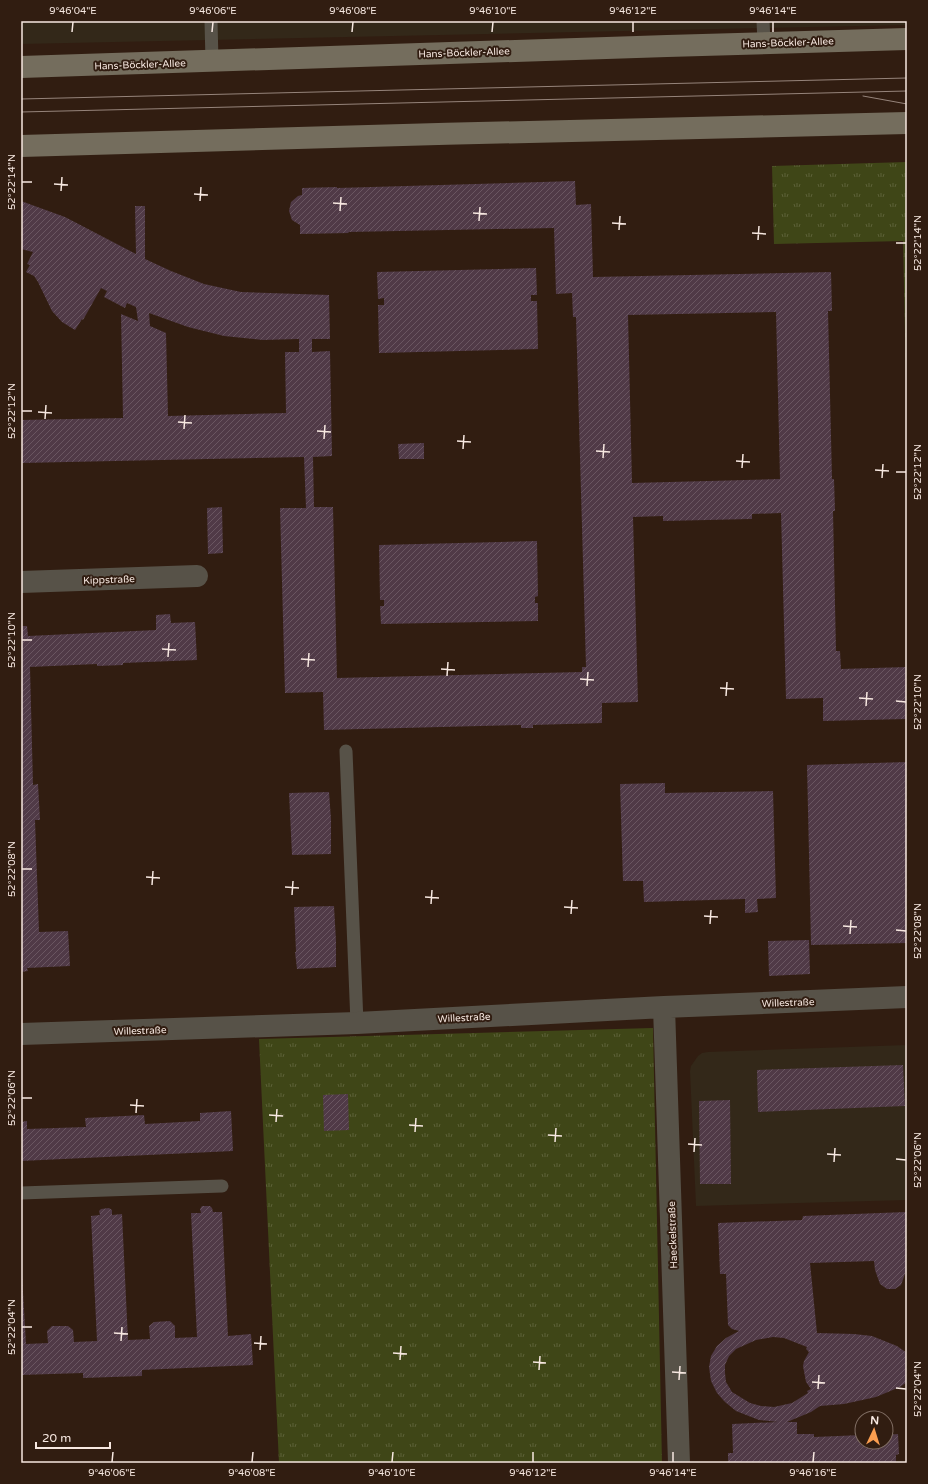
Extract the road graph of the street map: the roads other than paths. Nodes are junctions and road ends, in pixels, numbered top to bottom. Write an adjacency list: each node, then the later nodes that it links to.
1 (211, 21): 5 (lane)
2 (763, 21): 4 (lane)
3 (907, 39): 4 (main road, Hans-Böckler-Allee)
4 (764, 43): 5 (main road, Hans-Böckler-Allee)
5 (212, 61): 6 (main road, Hans-Böckler-Allee)
6 (21, 67)
7 (907, 123): 8 (main road)
8 (21, 146)
9 (197, 576): 10 (street, Kippstraße)
10 (21, 582)
11 (346, 751): 14 (lane)
12 (907, 997): 13 (street, Willestraße)
13 (664, 1007): 14 (street, Willestraße); 18 (street, Haeckelstraße)
14 (357, 1023): 15 (street, Willestraße)
15 (21, 1034)
16 (222, 1186): 17 (lane)
17 (21, 1193)
18 (679, 1463)

